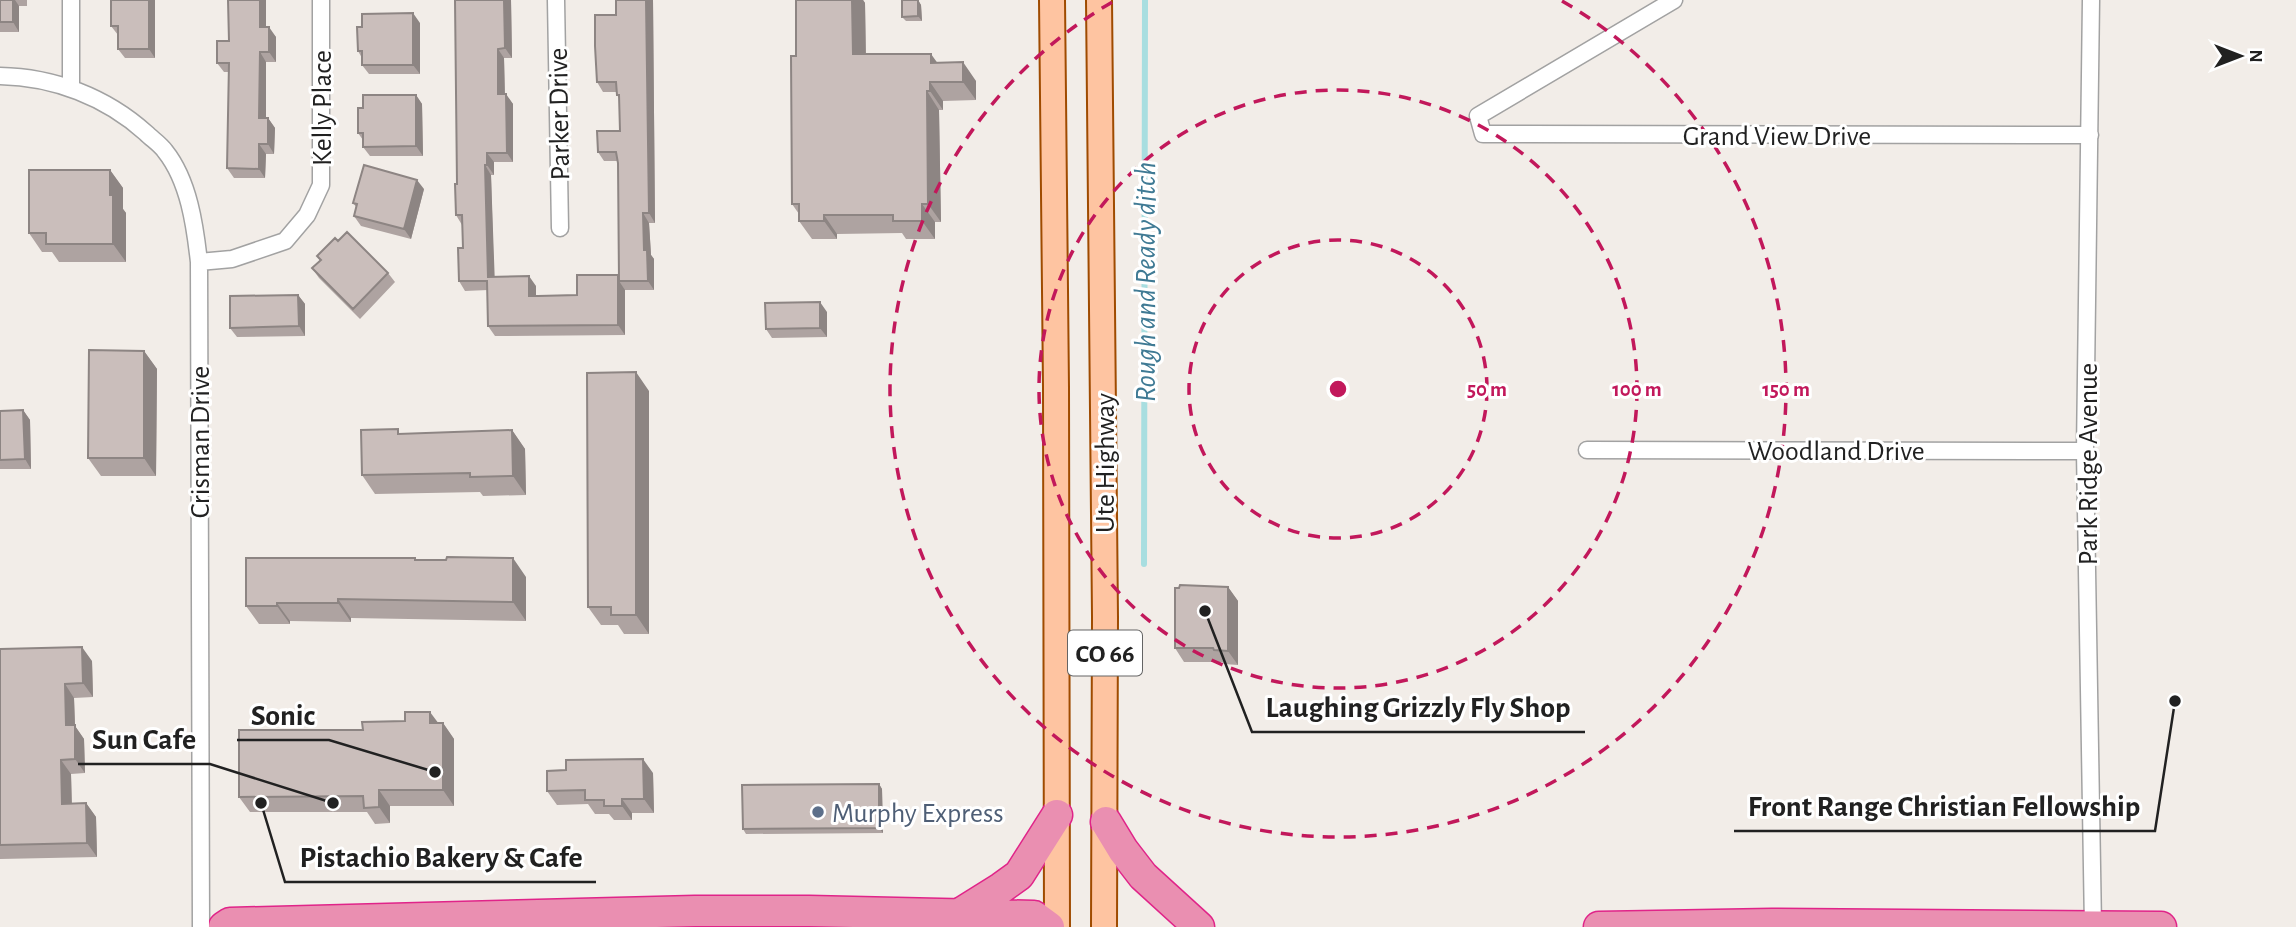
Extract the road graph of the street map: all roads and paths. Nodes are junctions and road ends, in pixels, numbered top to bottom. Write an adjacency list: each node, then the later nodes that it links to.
1 (72, 0): 9 (street)
2 (321, 0): 12 (street, Kelly Place)
3 (556, 0): 11 (street, Parker Drive)
4 (1052, 0): 15 (main road, Ute Highway / CO 66)
5 (1099, 0): 16 (main road, Ute Highway / CO 66)
6 (1674, 0): 10 (street, Grand View Drive)
7 (2091, 0): 10 (street, Park Ridge Avenue)
8 (0, 76): 9 (street, Crisman Drive)
9 (71, 88): 12 (street, Crisman Drive)
10 (2090, 135): 14 (street, Park Ridge Avenue)
11 (560, 228)
12 (199, 262): 19 (street, Crisman Drive)
13 (1587, 450): 14 (street, Woodland Drive)
14 (2085, 451): 18 (street, Park Ridge Avenue)
15 (1057, 815): 17 (highway); 22 (main road, Ute Highway / CO 66)
16 (1105, 821): 23 (main road, Ute Highway / CO 66); 24 (highway)
17 (961, 913): 20 (highway); 21 (highway)
18 (2093, 926): 25 (highway); 26 (highway)
19 (201, 927)
20 (224, 927)
21 (1049, 927)
22 (1057, 927)
23 (1104, 927)
24 (1199, 927)
25 (1599, 927)
26 (2161, 927)

